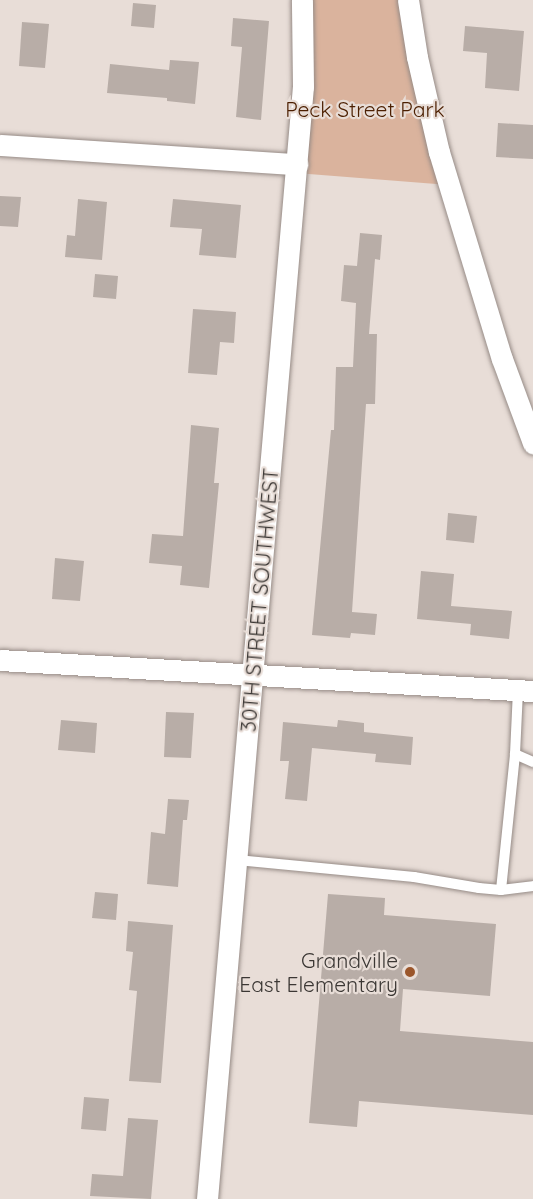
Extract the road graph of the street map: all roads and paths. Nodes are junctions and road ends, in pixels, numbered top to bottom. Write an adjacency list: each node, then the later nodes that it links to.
1 (302, 0): 4 (street, 30TH STREET SOUTHWEST)
2 (408, 0): 5 (street)
3 (0, 145): 4 (street)
4 (297, 164): 7 (street, 30TH STREET SOUTHWEST)
5 (533, 443)
6 (0, 660): 7 (street)
7 (253, 676): 8 (street); 11 (street, 30TH STREET SOUTHWEST)
8 (525, 691): 9 (lane)
9 (515, 754): 10 (lane); 13 (lane)
10 (533, 762)
11 (237, 860): 13 (lane); 14 (street, 30TH STREET SOUTHWEST)
12 (533, 886): 13 (lane)
13 (501, 890)
14 (207, 1199)

